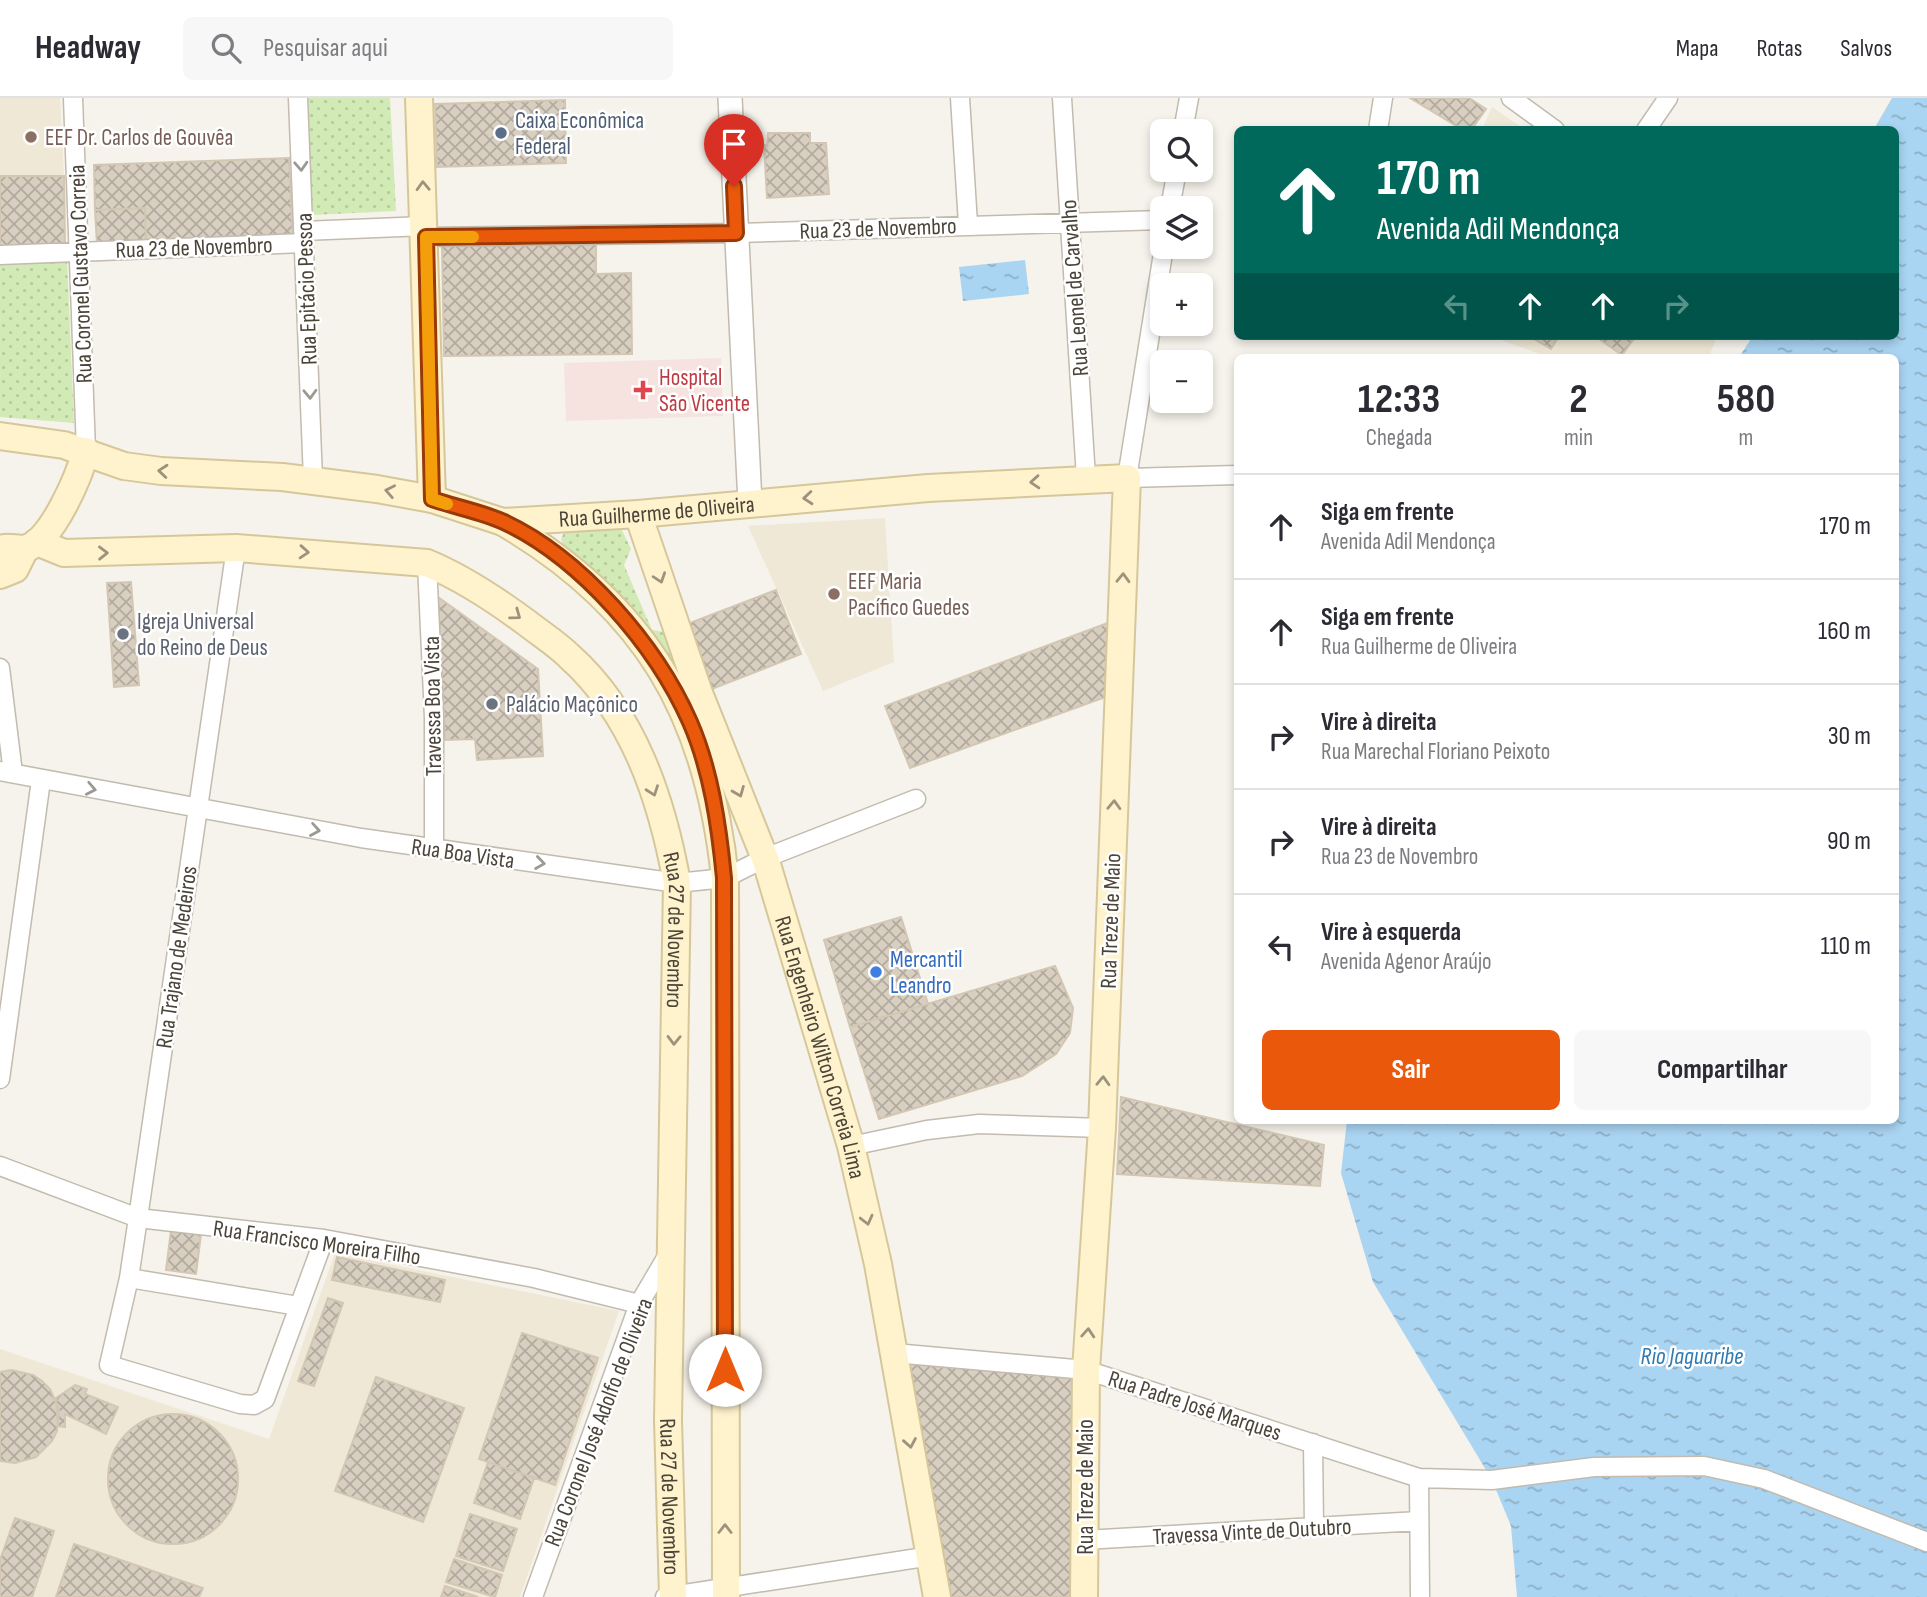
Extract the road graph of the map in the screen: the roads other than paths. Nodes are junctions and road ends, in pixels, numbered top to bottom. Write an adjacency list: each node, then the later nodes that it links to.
1 (73, 98): 21 (street, Rua Coronel Gustavo Correia)
2 (298, 98): 20 (street, Rua Epitácio Pessoa, one-way to 20)
3 (419, 98): 18 (main road, one-way to 3)
4 (730, 98): 19 (street)
5 (960, 98): 17 (street)
6 (1062, 98): 16 (street, Rua Leonel de Carvalho)
7 (1189, 98): 11 (street)
8 (1383, 98): 12 (street)
9 (1511, 98): 13 (street)
10 (1668, 98): 14 (street)
11 (1185, 119)
12 (1379, 126)
13 (1550, 126)
14 (1649, 126)
15 (1150, 220): 16 (street, Rua 23 de Novembro)
16 (1070, 223): 17 (street, Rua 23 de Novembro); 27 (street, Rua Leonel de Carvalho)
17 (968, 224): 19 (street, Rua 23 de Novembro)
18 (425, 232): 19 (street, Rua 23 de Novembro); 20 (street, Rua 23 de Novembro); 30 (main road)
19 (736, 233): 31 (street)
20 (304, 237): 21 (street, Rua 23 de Novembro); 29 (street, Rua Epitácio Pessoa, one-way to 29)
21 (81, 251): 22 (street, Rua 23 de Novembro); 25 (street, Rua Coronel Gustavo Correia)
22 (0, 255)
23 (1162, 259): 28 (street, Rua Treze de Maio)
24 (0, 436): 25 (main road, Rua Guilherme de Oliveira)
25 (86, 451): 29 (main road, Rua Guilherme de Oliveira, one-way to 25); 34 (main road)
26 (1234, 475): 28 (street, Rua Guilherme de Oliveira)
27 (1086, 478): 28 (main road, Rua Guilherme de Oliveira); 31 (main road, Rua Guilherme de Oliveira, one-way to 31)
28 (1127, 478): 48 (main road, Rua Treze de Maio, one-way to 28)
29 (313, 480): 30 (main road, Rua Guilherme de Oliveira, one-way to 29)
30 (432, 499): 33 (main road, Rua Guilherme de Oliveira)
31 (750, 503): 32 (main road, Rua Guilherme de Oliveira)
32 (638, 514): 33 (main road, Rua Guilherme de Oliveira); 44 (main road, Rua Engenheiro Wilton Correia Lima, one-way to 44)
33 (503, 522): 45 (main road)
34 (21, 547): 35 (main road, Rua 27 de Novembro, one-way to 35); 37 (main road)
35 (236, 548): 36 (main road, Rua 27 de Novembro, one-way to 36); 42 (street, Rua Trajano de Medeiros)
36 (427, 563): 43 (street, Travessa Boa Vista); 46 (main road, Rua 27 de Novembro, one-way to 46)
37 (0, 575)
38 (0, 668): 39 (street)
39 (6, 772): 40 (street, Rua Boa Vista)
40 (41, 780): 42 (street, Rua Boa Vista, one-way to 42); 47 (street)
41 (916, 799): 44 (street, Rua Boa Vista)
42 (197, 809): 43 (street, Rua Boa Vista, one-way to 43); 51 (street, Rua Trajano de Medeiros)
43 (434, 849): 46 (street, Rua Boa Vista, one-way to 46)
44 (765, 858): 45 (street, Rua Boa Vista); 49 (main road, Rua Engenheiro Wilton Correia Lima)
45 (724, 878): 46 (street, Rua Boa Vista); 66 (main road, one-way to 45)
46 (677, 883): 53 (main road, Rua 27 de Novembro, one-way to 53)
47 (0, 1079)
48 (1102, 1128): 49 (street); 58 (main road, Rua Treze de Maio, one-way to 48)
49 (851, 1146): 57 (main road, Rua Engenheiro Wilton Correia Lima, one-way to 57)
50 (0, 1166): 51 (street, Rua Francisco Moreira Filho)
51 (138, 1218): 52 (street, Rua Francisco Moreira Filho); 54 (street, Rua Trajano de Medeiros)
52 (324, 1239): 55 (street, Rua Francisco Moreira Filho); 56 (street)
53 (671, 1251): 55 (street, Rua Coronel José Adolfo de Oliveira); 69 (main road, Rua 27 de Novembro)
54 (129, 1279): 56 (street); 56 (street, Rua Trajano de Medeiros)
55 (639, 1304): 67 (street, Rua Coronel José Adolfo de Oliveira)
56 (298, 1306)
57 (894, 1353): 58 (street, Rua Padre José Marques); 65 (main road, Rua Engenheiro Wilton Correia Lima, one-way to 65)
58 (1086, 1370): 59 (street, Rua Padre José Marques); 63 (main road, Rua Treze de Maio)
59 (1312, 1443): 60 (street, Rua Padre José Marques); 62 (street)
60 (1419, 1478): 61 (street); 64 (street, Rua Padre José Marques)
61 (1419, 1521): 62 (street, Travessa Vinte de Outubro); 72 (street)
62 (1314, 1527): 63 (street, Travessa Vinte de Outubro)
63 (1084, 1540): 71 (main road, Rua Treze de Maio)
64 (1927, 1542)
65 (931, 1556): 66 (street); 70 (main road, Rua Engenheiro Wilton Correia Lima)
66 (726, 1593): 69 (street)
67 (533, 1597)
68 (663, 1597): 69 (street)
69 (673, 1597)
70 (937, 1597)
71 (1084, 1597)
72 (1420, 1597)

